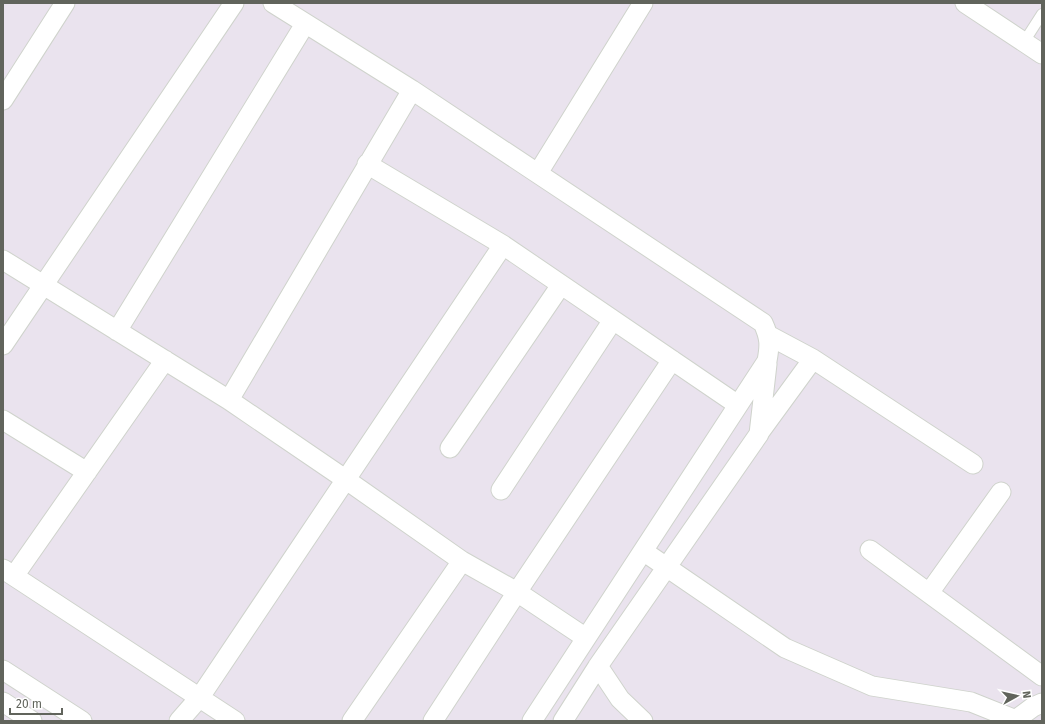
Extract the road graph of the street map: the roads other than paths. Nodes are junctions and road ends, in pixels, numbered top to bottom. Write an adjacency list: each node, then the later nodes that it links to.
1 (65, 3): 11 (street)
2 (234, 3): 17 (street)
3 (273, 3): 7 (street)
4 (643, 3): 13 (street)
5 (965, 3): 8 (street)
6 (1042, 14): 8 (lane)
7 (305, 24): 10 (street); 19 (street)
8 (1024, 42): 9 (street)
9 (1042, 54)
10 (412, 90): 12 (street); 13 (street)
11 (3, 100)
12 (368, 164): 14 (street); 26 (street)
13 (538, 173): 20 (street)
14 (503, 245): 16 (street); 33 (street)
15 (3, 260): 17 (street)
16 (561, 285): 18 (street); 30 (street)
17 (44, 286): 19 (street); 21 (street)
18 (613, 320): 24 (street); 34 (street)
19 (117, 331): 23 (street)
20 (768, 335): 22 (street); 25 (street)
21 (3, 345)
22 (813, 359): 29 (street); 31 (street)
23 (165, 360): 26 (street); 32 (street)
24 (672, 360): 27 (street); 41 (street)
25 (767, 361): 27 (street); 29 (street)
26 (229, 400): 33 (street)
27 (738, 405): 37 (street)
28 (3, 420): 32 (street)
29 (759, 434): 39 (street)
30 (450, 448)
31 (973, 464)
32 (87, 472): 40 (street)
33 (345, 479): 38 (street); 47 (street)
34 (501, 490)
35 (1001, 492): 42 (street)
36 (870, 550): 42 (street)
37 (643, 551): 39 (street); 43 (street)
38 (462, 561): 41 (street); 55 (street)
39 (667, 567): 44 (street); 50 (street)
40 (9, 572): 47 (street)
41 (517, 592): 43 (street); 56 (street)
42 (929, 593): 46 (street)
43 (586, 638): 57 (street)
44 (598, 666): 58 (street); 59 (street)
45 (3, 670): 52 (street)
46 (1042, 676)
47 (200, 697): 53 (street); 54 (street)
48 (3, 702): 51 (street)
49 (1042, 703): 50 (street)
50 (1015, 720)
51 (32, 721)
52 (82, 721)
53 (179, 721)
54 (235, 721)
55 (352, 721)
56 (433, 721)
57 (532, 721)
58 (563, 721)
59 (643, 721)

